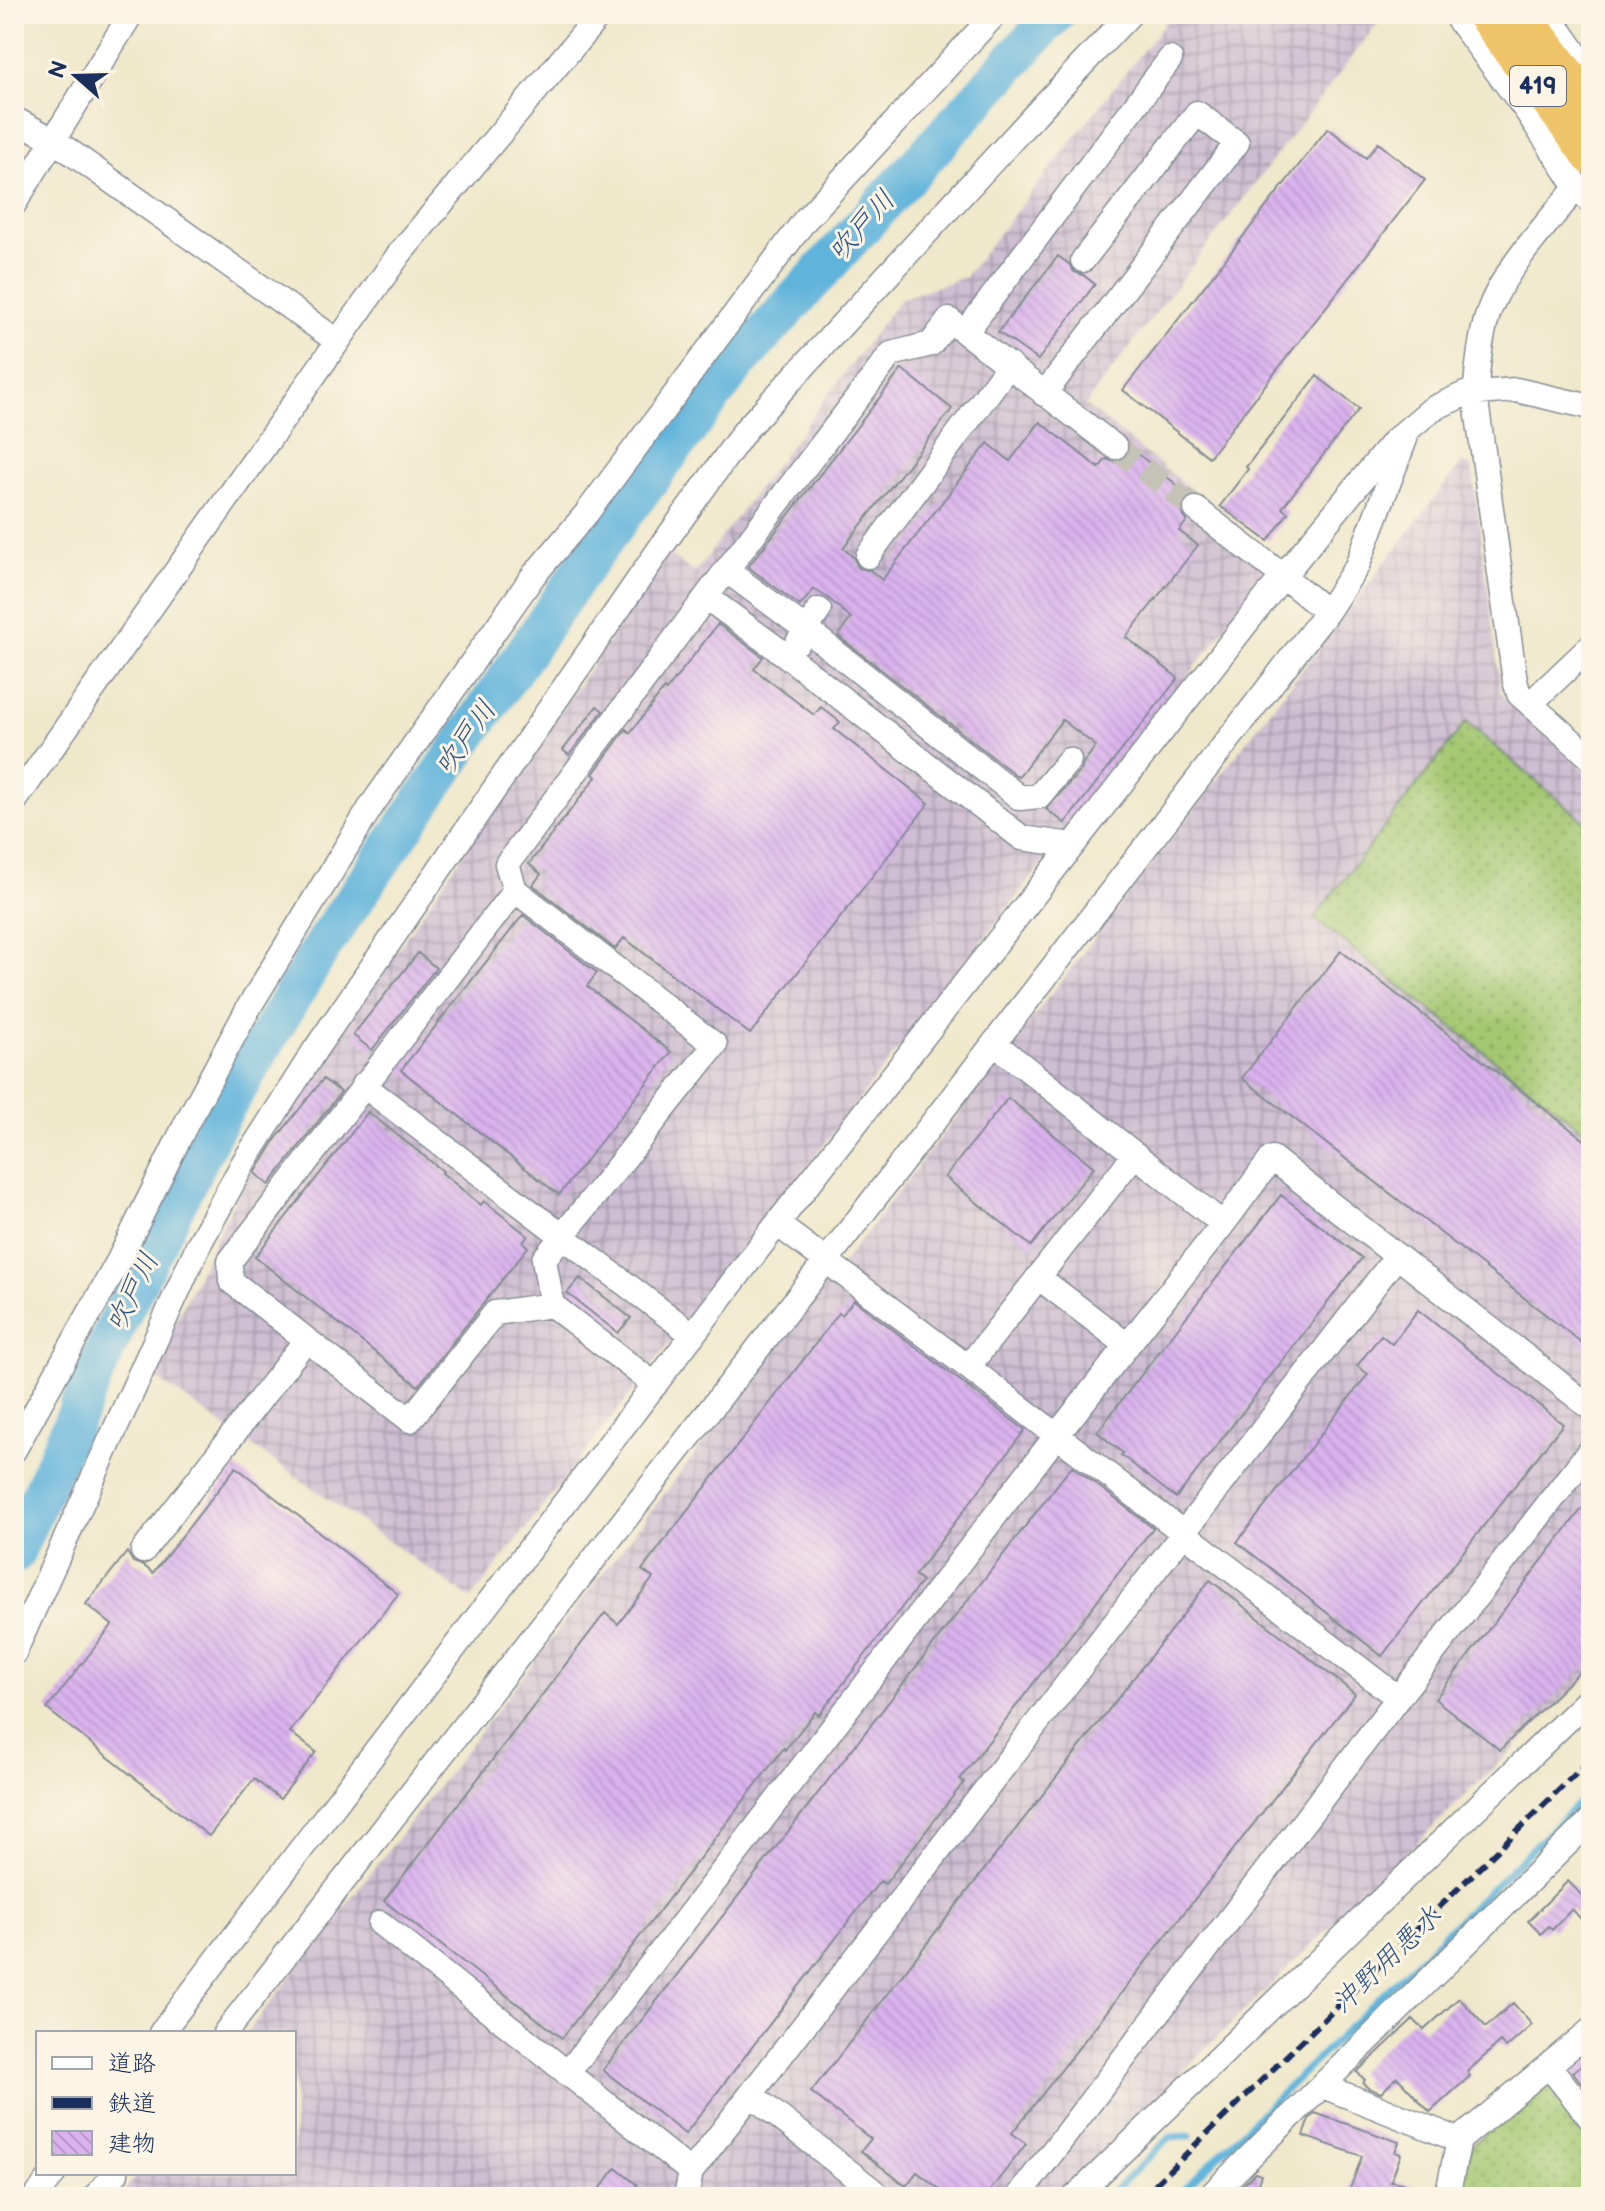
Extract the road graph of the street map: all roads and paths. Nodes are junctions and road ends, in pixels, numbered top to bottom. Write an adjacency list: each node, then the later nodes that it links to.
1 (131, 14): 12 (street)
2 (600, 14): 17 (street)
3 (995, 14): 58 (street)
4 (1130, 14): 61 (street)
5 (1454, 14): 13 (street)
6 (1484, 14): 13 (highway, 419)
7 (1544, 15): 9 (street); 10 (highway, 419)
8 (1170, 59): 16 (street)
9 (1591, 75)
10 (1591, 106)
11 (14, 119): 12 (street)
12 (52, 139): 14 (street); 17 (street)
13 (1586, 182): 20 (street)
14 (14, 204)
15 (1083, 260): 19 (street)
16 (966, 332): 18 (street); 26 (street)
17 (337, 341): 36 (street)
18 (1009, 365): 19 (street); 25 (street)
19 (1044, 394): 23 (street)
20 (1475, 394): 21 (street); 22 (street); 33 (street)
21 (1591, 407)
22 (1409, 429): 27 (street); 29 (street)
23 (1115, 447)
24 (1196, 509): 27 (street)
25 (868, 556)
26 (726, 570): 28 (street); 30 (street)
27 (1283, 576): 29 (street); 38 (street)
28 (706, 597): 32 (street); 39 (street)
29 (1327, 612): 40 (street)
30 (813, 620): 32 (street); 35 (street)
31 (1591, 646): 33 (street)
32 (787, 656): 38 (street)
33 (1530, 704): 34 (street)
34 (1591, 758)
35 (1069, 760)
36 (22, 774): 37 (street)
37 (14, 802)
38 (1072, 845): 43 (street)
39 (515, 890): 41 (street); 45 (street)
40 (994, 1043): 42 (street); 47 (street)
41 (363, 1085): 45 (street); 51 (street)
42 (1135, 1154): 44 (street); 48 (street)
43 (777, 1224): 47 (street); 50 (street)
44 (1223, 1224): 46 (street); 52 (street)
45 (563, 1235): 49 (street); 50 (street)
46 (1397, 1256): 55 (street); 59 (street)
47 (826, 1261): 53 (street); 68 (street)
48 (1038, 1277): 52 (street); 53 (street)
49 (552, 1305): 51 (street); 54 (street)
50 (693, 1335): 54 (street)
51 (306, 1340): 60 (street)
52 (1127, 1345): 56 (street)
53 (968, 1367): 56 (street)
54 (655, 1385): 67 (street)
55 (1591, 1408)
56 (1057, 1435): 59 (street); 70 (street)
57 (1591, 1449): 63 (street)
58 (14, 1450)
59 (1183, 1532): 63 (street); 72 (street)
60 (143, 1551)
61 (14, 1653)
62 (1591, 1697): 83 (street)
63 (1398, 1698): 82 (street)
64 (1591, 1820): 71 (street)
65 (380, 1923): 70 (street)
66 (1591, 2030): 69 (street)
67 (163, 2031)
68 (227, 2031)
69 (1549, 2066): 73 (street); 74 (street)
70 (567, 2074): 75 (street)
71 (1323, 2086): 74 (street); 84 (street)
72 (751, 2095): 75 (street); 81 (street)
73 (1591, 2119)
74 (1459, 2140): 85 (street)
75 (691, 2172): 80 (street)
76 (52, 2175): 78 (street)
77 (114, 2175): 79 (street)
78 (36, 2197)
79 (95, 2197)
80 (686, 2197)
81 (881, 2197)
82 (1018, 2197)
83 (1075, 2197)
84 (1209, 2197)
85 (1447, 2197)

